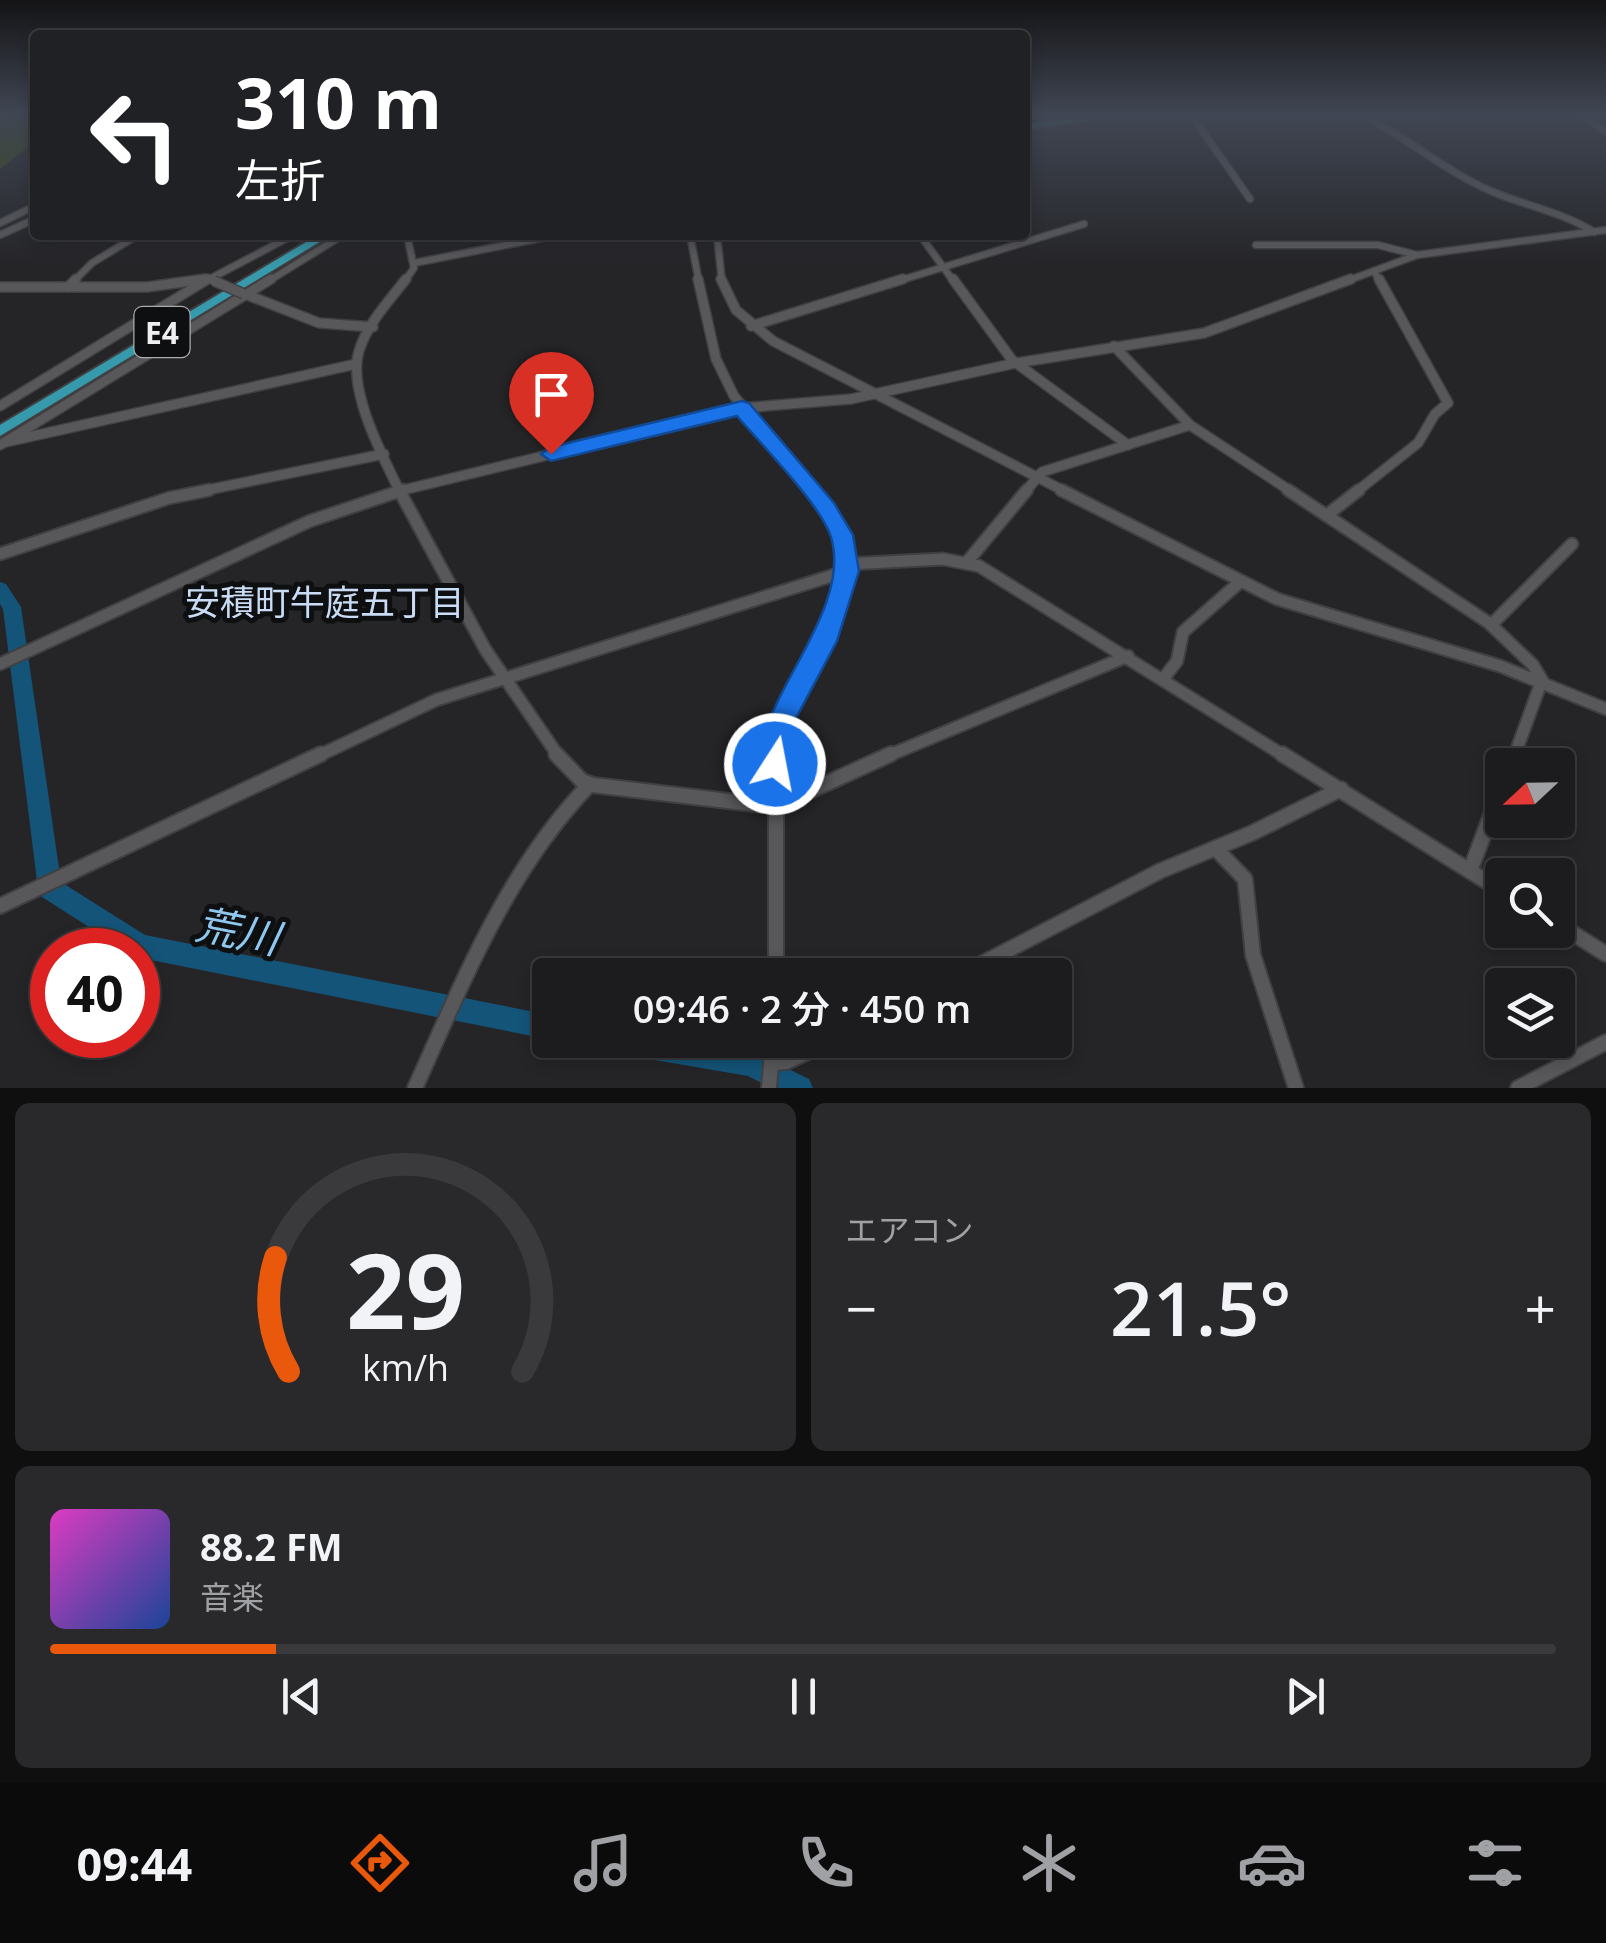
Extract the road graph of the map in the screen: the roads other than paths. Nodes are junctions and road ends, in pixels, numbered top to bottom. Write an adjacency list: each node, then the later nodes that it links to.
1 (1225, 164): 3 (street)
2 (1440, 164): 9 (street)
3 (1250, 199)
4 (30, 208): 6 (street)
5 (30, 221): 10 (street)
6 (0, 223)
7 (1084, 224): 24 (street)
8 (1606, 230): 9 (street)
9 (1594, 232): 22 (street)
10 (0, 235)
11 (129, 240): 28 (street)
12 (284, 240): 26 (street)
13 (303, 240): 40 (highway, E4)
14 (318, 240): 42 (highway, E4)
15 (335, 240): 30 (street)
16 (407, 240): 23 (street)
17 (532, 240): 23 (street)
18 (691, 240): 39 (street)
19 (718, 240): 32 (street)
20 (923, 240): 24 (street)
21 (1256, 246): 22 (street)
22 (1417, 255): 25 (street)
23 (414, 264): 33 (street)
24 (942, 268): 32 (street); 35 (street)
25 (1374, 271): 34 (street); 47 (street)
26 (211, 280): 28 (street); 30 (street, bridge); 38 (street)
27 (0, 287): 29 (street)
28 (68, 287): 29 (street)
29 (14, 288): 31 (street)
30 (246, 294): 33 (street); 42 (street)
31 (0, 296)
32 (751, 326): 37 (street)
33 (373, 327): 36 (street)
34 (1114, 346): 35 (street); 41 (street)
35 (1016, 363): 37 (street); 43 (street)
36 (356, 364): 42 (street); 44 (street)
37 (876, 394): 39 (street); 45 (street)
38 (0, 406)
39 (742, 408): 46 (street); 51 (street)
40 (0, 420)
41 (1190, 425): 43 (street); 47 (street)
42 (2, 439)
43 (1128, 445): 45 (street)
44 (384, 454): 46 (street); 49 (street)
45 (1037, 476): 50 (street); 52 (street)
46 (402, 490): 55 (street); 56 (street)
47 (1326, 515): 53 (street)
48 (1572, 544): 53 (street)
49 (0, 554)
50 (967, 562): 51 (street); 54 (street)
51 (847, 568): 56 (street); 63 (street)
52 (1241, 581): 57 (street); 58 (street)
53 (1491, 625): 58 (street)
54 (1128, 656): 57 (street); 63 (street)
55 (0, 664)
56 (500, 678): 61 (street); 68 (street)
57 (1164, 679): 62 (street)
58 (1541, 682): 59 (street); 60 (street)
59 (1606, 709)
60 (1516, 748)
61 (588, 785): 63 (street); 77 (street)
62 (1341, 789): 65 (street); 66 (street)
63 (776, 804): 71 (street)
64 (1485, 831): 66 (street)
65 (1216, 849): 72 (street); 79 (street)
66 (1470, 871): 67 (street)
67 (1485, 880)
68 (0, 906)
69 (1575, 935): 70 (street)
70 (1606, 954)
71 (776, 958)
72 (991, 958)
73 (1606, 1042): 80 (street)
74 (771, 1058): 76 (street)
75 (795, 1058): 76 (street)
76 (771, 1063): 78 (street)
77 (415, 1088)
78 (769, 1088)
79 (1296, 1088)
80 (1518, 1088)

